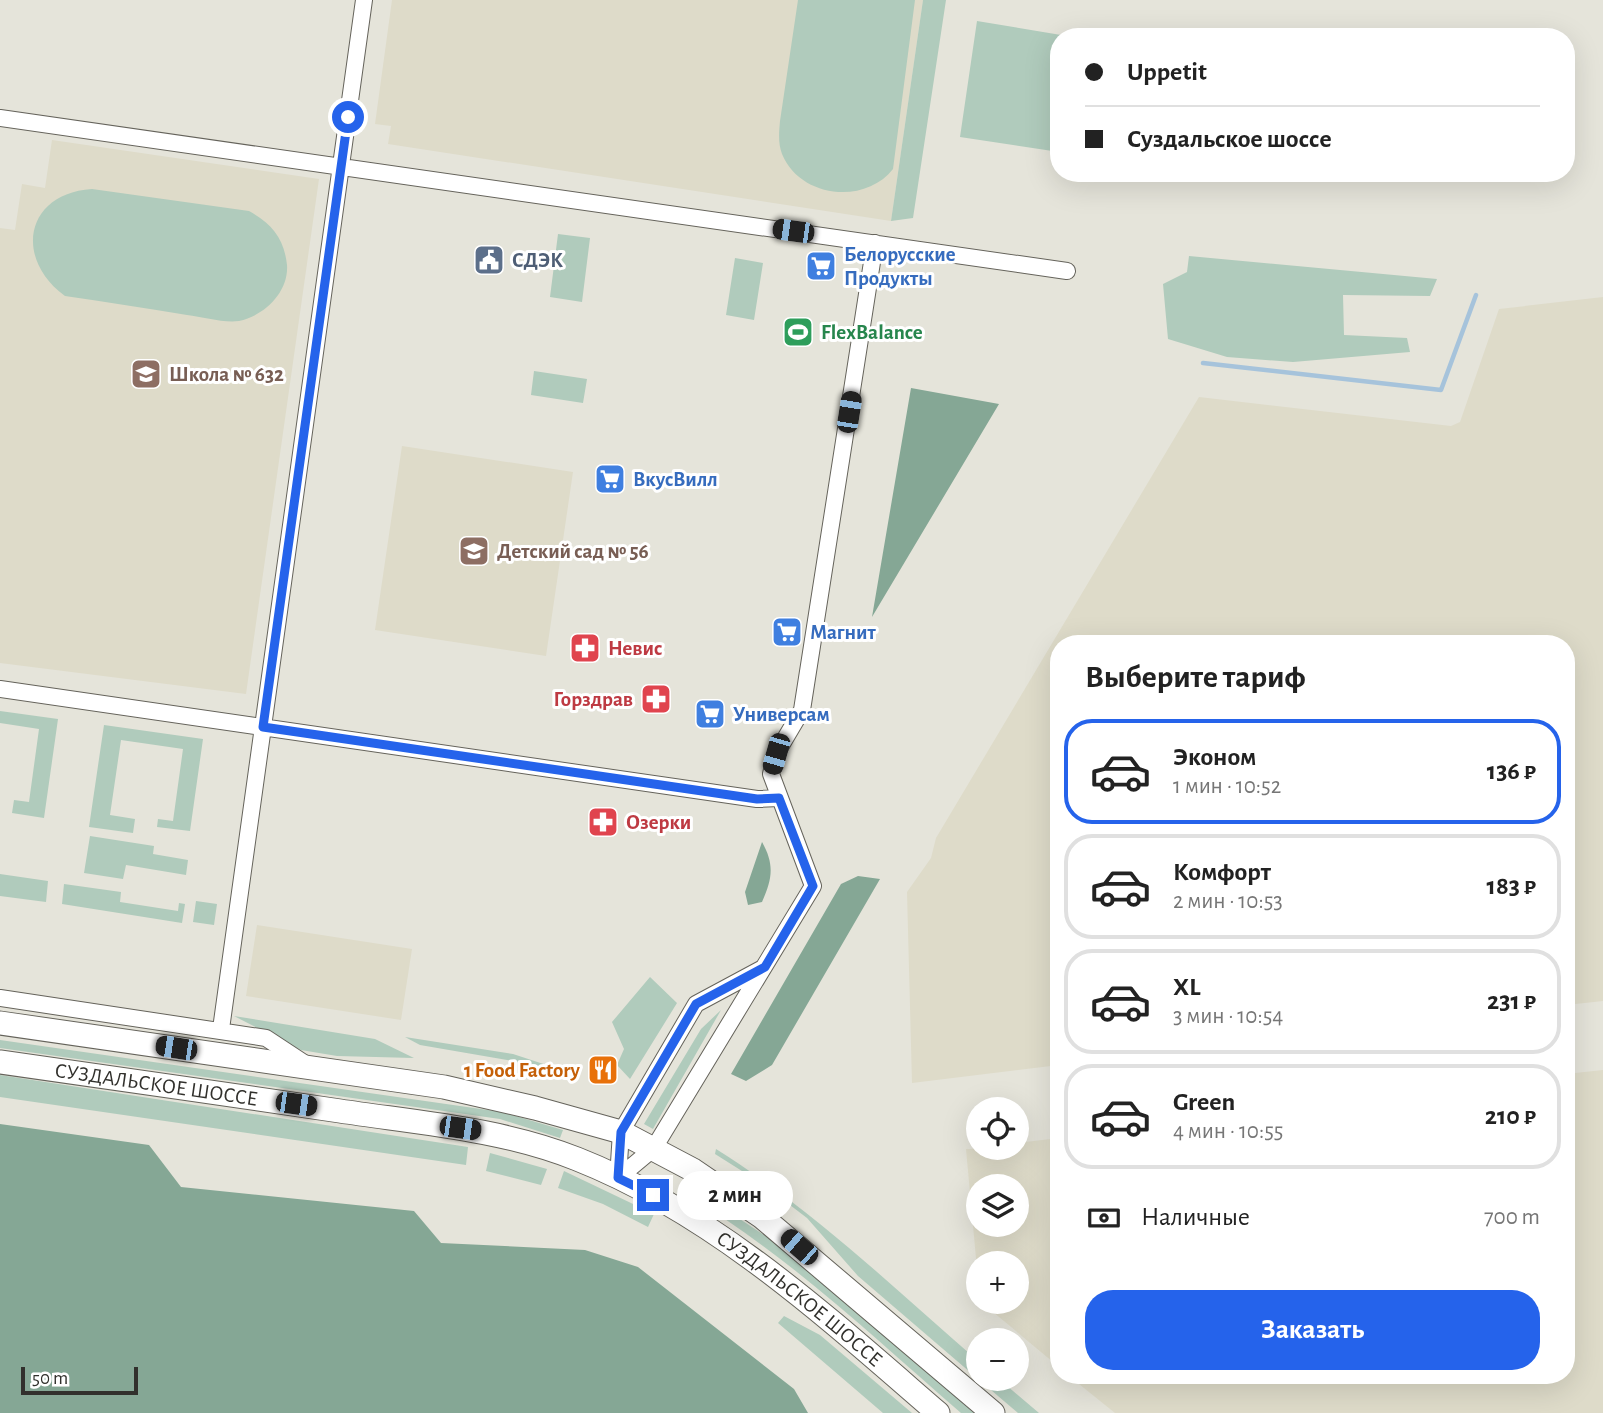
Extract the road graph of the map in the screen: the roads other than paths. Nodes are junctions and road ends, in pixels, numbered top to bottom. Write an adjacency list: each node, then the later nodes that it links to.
1 (364, 0): 3 (street)
2 (0, 118): 3 (street)
3 (341, 166): 4 (street); 7 (street)
4 (876, 243): 5 (street); 8 (street)
5 (1068, 271)
6 (0, 689): 7 (street)
7 (263, 727): 8 (street); 12 (street)
8 (779, 798): 9 (street)
9 (765, 967): 15 (street); 16 (street)
10 (0, 998): 12 (street)
11 (0, 1023): 14 (main road, СУЗДАЛЬСКОЕ ШОССЕ)
12 (221, 1029): 14 (street)
13 (0, 1062): 17 (main road, СУЗДАЛЬСКОЕ ШОССЕ)
14 (315, 1070): 15 (main road, СУЗДАЛЬСКОЕ ШОССЕ)
15 (621, 1132): 16 (main road, СУЗДАЛЬСКОЕ ШОССЕ); 17 (street)
16 (654, 1148): 17 (street); 19 (main road, СУЗДАЛЬСКОЕ ШОССЕ)
17 (618, 1178): 18 (main road, СУЗДАЛЬСКОЕ ШОССЕ)
18 (938, 1413)
19 (993, 1413)

